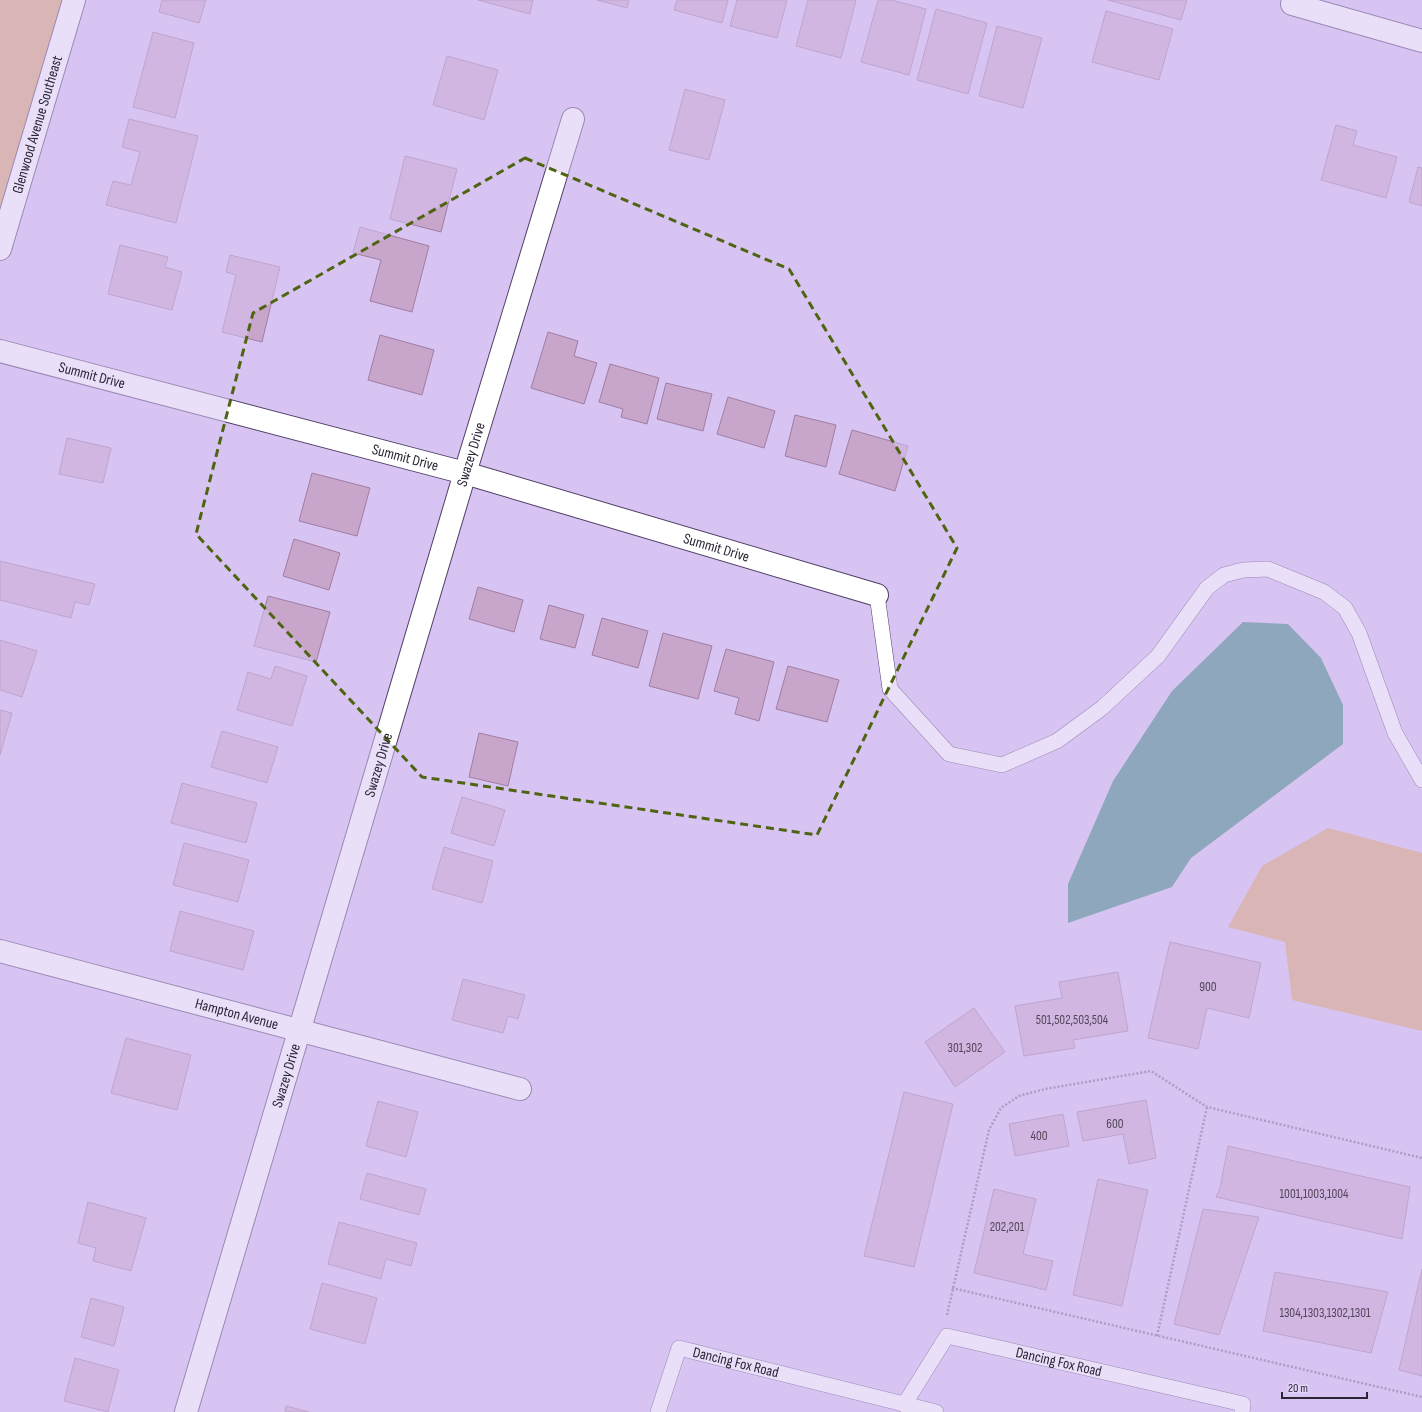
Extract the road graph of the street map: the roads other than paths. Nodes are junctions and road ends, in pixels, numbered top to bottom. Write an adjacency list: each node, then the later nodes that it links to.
1 (74, 0): 5 (street, Glenwood Avenue Southeast)
2 (1292, 4): 3 (street)
3 (1422, 41)
4 (573, 119): 7 (street, Swazey Drive)
5 (0, 250)
6 (0, 351): 7 (street, Summit Drive)
7 (465, 473): 8 (street, Summit Drive); 11 (street, Swazey Drive)
8 (877, 595): 9 (lane)
9 (1422, 780)
10 (0, 951): 11 (street, Hampton Avenue)
11 (300, 1030): 12 (street, Hampton Avenue); 14 (street, Swazey Drive)
12 (520, 1089)
13 (904, 1405): 15 (lane, Dancing Fox Road); 16 (lane, Dancing Fox Road); 17 (lane, Dancing Fox Road)
14 (186, 1412)
15 (658, 1412)
16 (936, 1412)
17 (1242, 1412)

